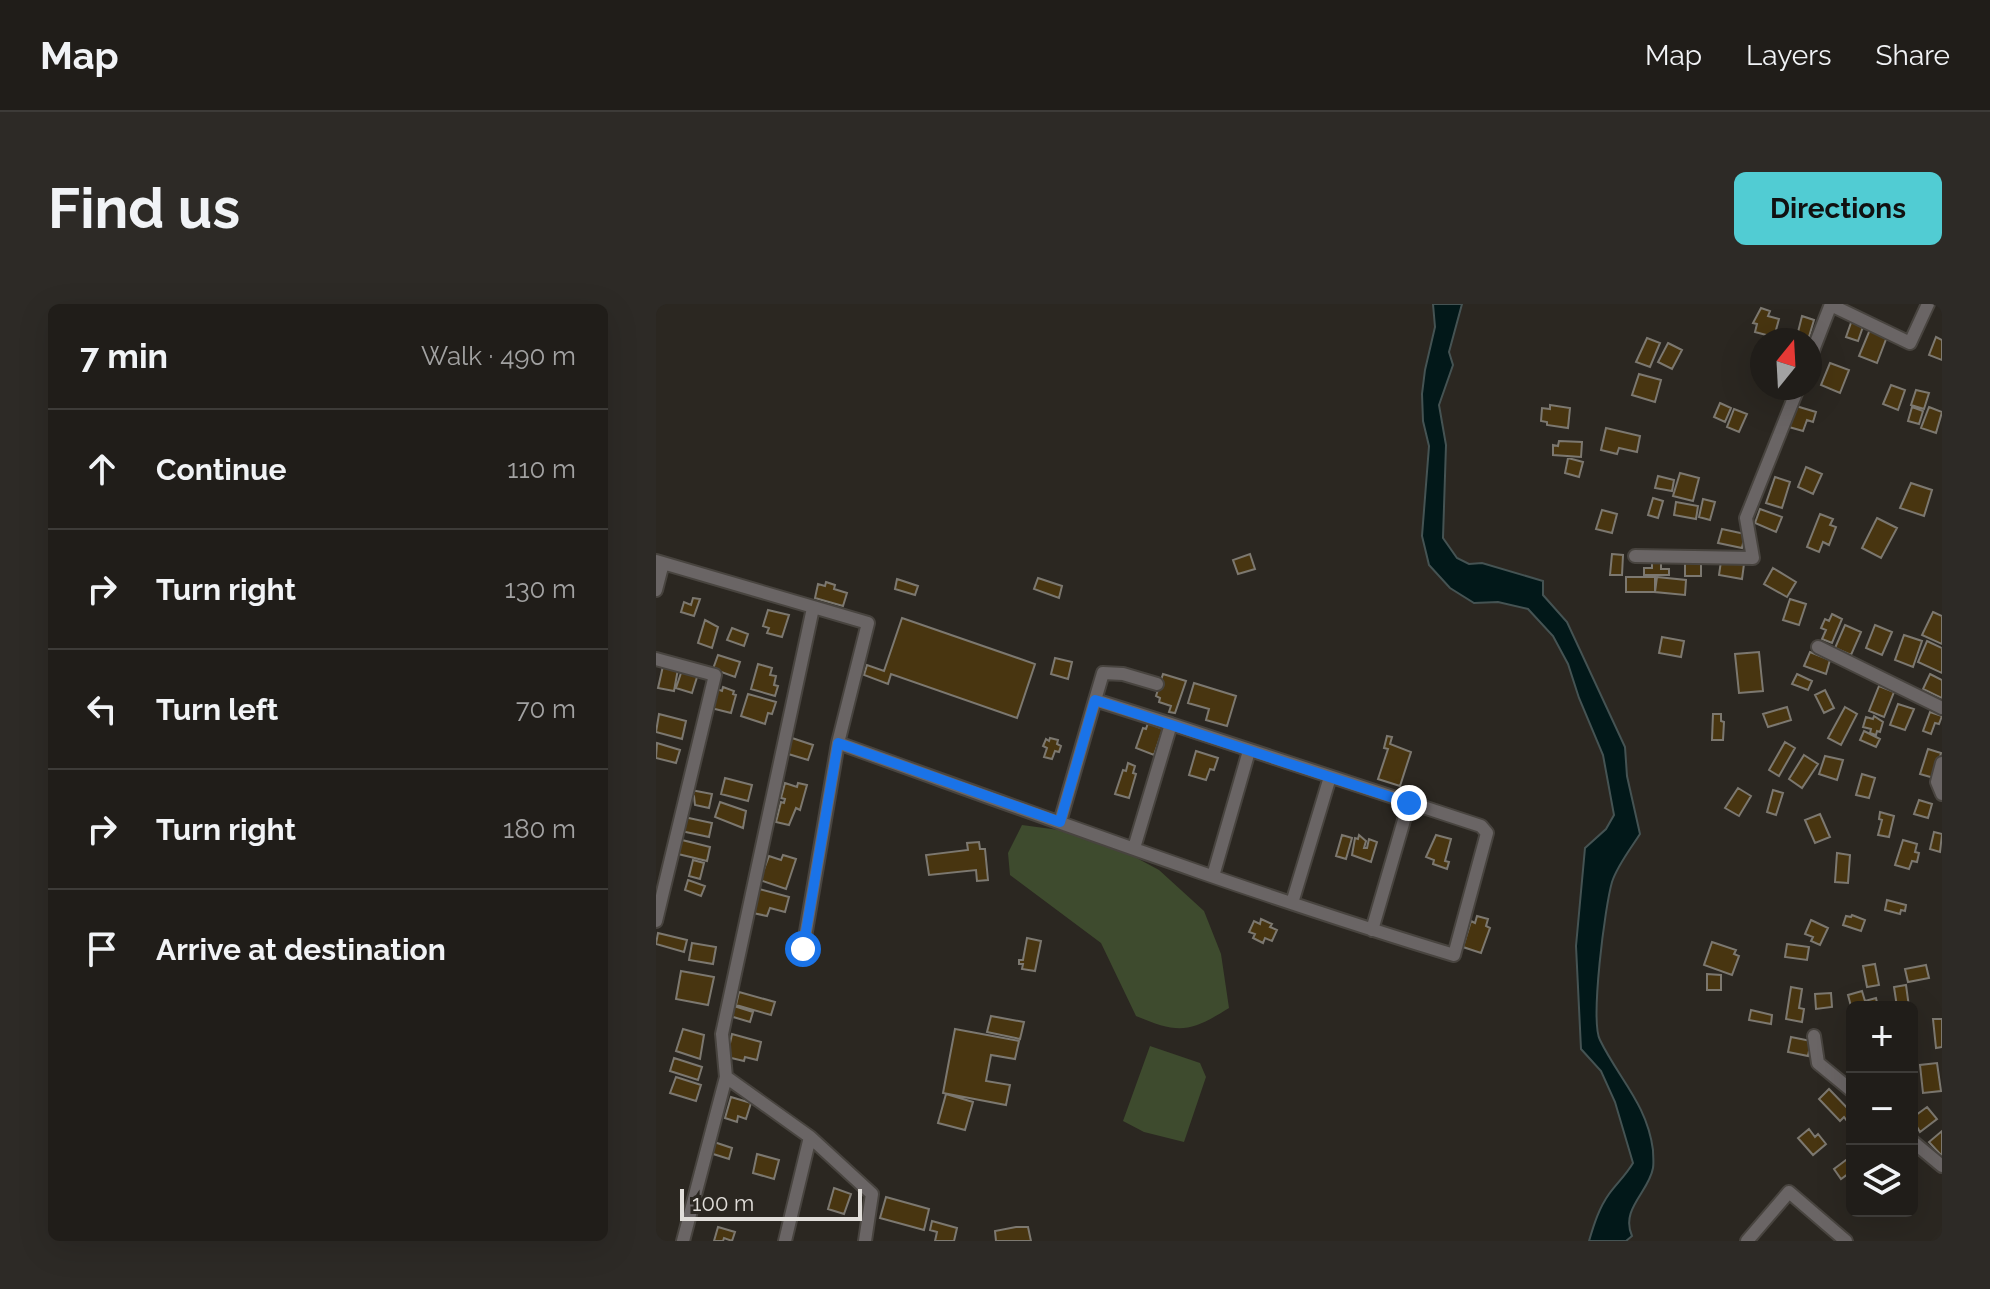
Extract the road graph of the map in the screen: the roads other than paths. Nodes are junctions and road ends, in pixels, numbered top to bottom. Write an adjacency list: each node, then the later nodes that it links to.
1 (1928, 304): 2 (street)
2 (1831, 305): 3 (street)
3 (1822, 328)
4 (1793, 400): 5 (street)
5 (1635, 556)
6 (660, 562): 7 (street); 8 (street)
7 (656, 590)
8 (813, 608): 15 (street); 29 (street)
9 (1818, 647): 13 (street)
10 (656, 659): 25 (street)
11 (1157, 684): 12 (street)
12 (1095, 700): 14 (street); 21 (street)
13 (1942, 708)
14 (1171, 724): 16 (street); 22 (street)
15 (838, 743): 21 (street); 27 (street)
16 (1249, 751): 18 (street); 23 (street)
17 (1942, 763): 19 (street)
18 (1330, 777): 20 (street); 24 (street)
19 (1942, 794)
20 (1409, 803): 26 (street); 26 (street)
21 (1060, 822): 22 (street)
22 (1134, 848): 23 (street)
23 (1213, 876): 24 (street)
24 (1292, 903): 26 (street)
25 (656, 921)
26 (1372, 930)
27 (803, 949)
28 (1814, 1036): 30 (street)
29 (726, 1077): 31 (street); 35 (street)
30 (1846, 1086)
31 (810, 1137): 36 (street); 37 (street)
32 (1917, 1145): 33 (street)
33 (1942, 1166)
34 (1843, 1240): 38 (street)
35 (683, 1241)
36 (785, 1241)
37 (865, 1241)
38 (1747, 1241)

